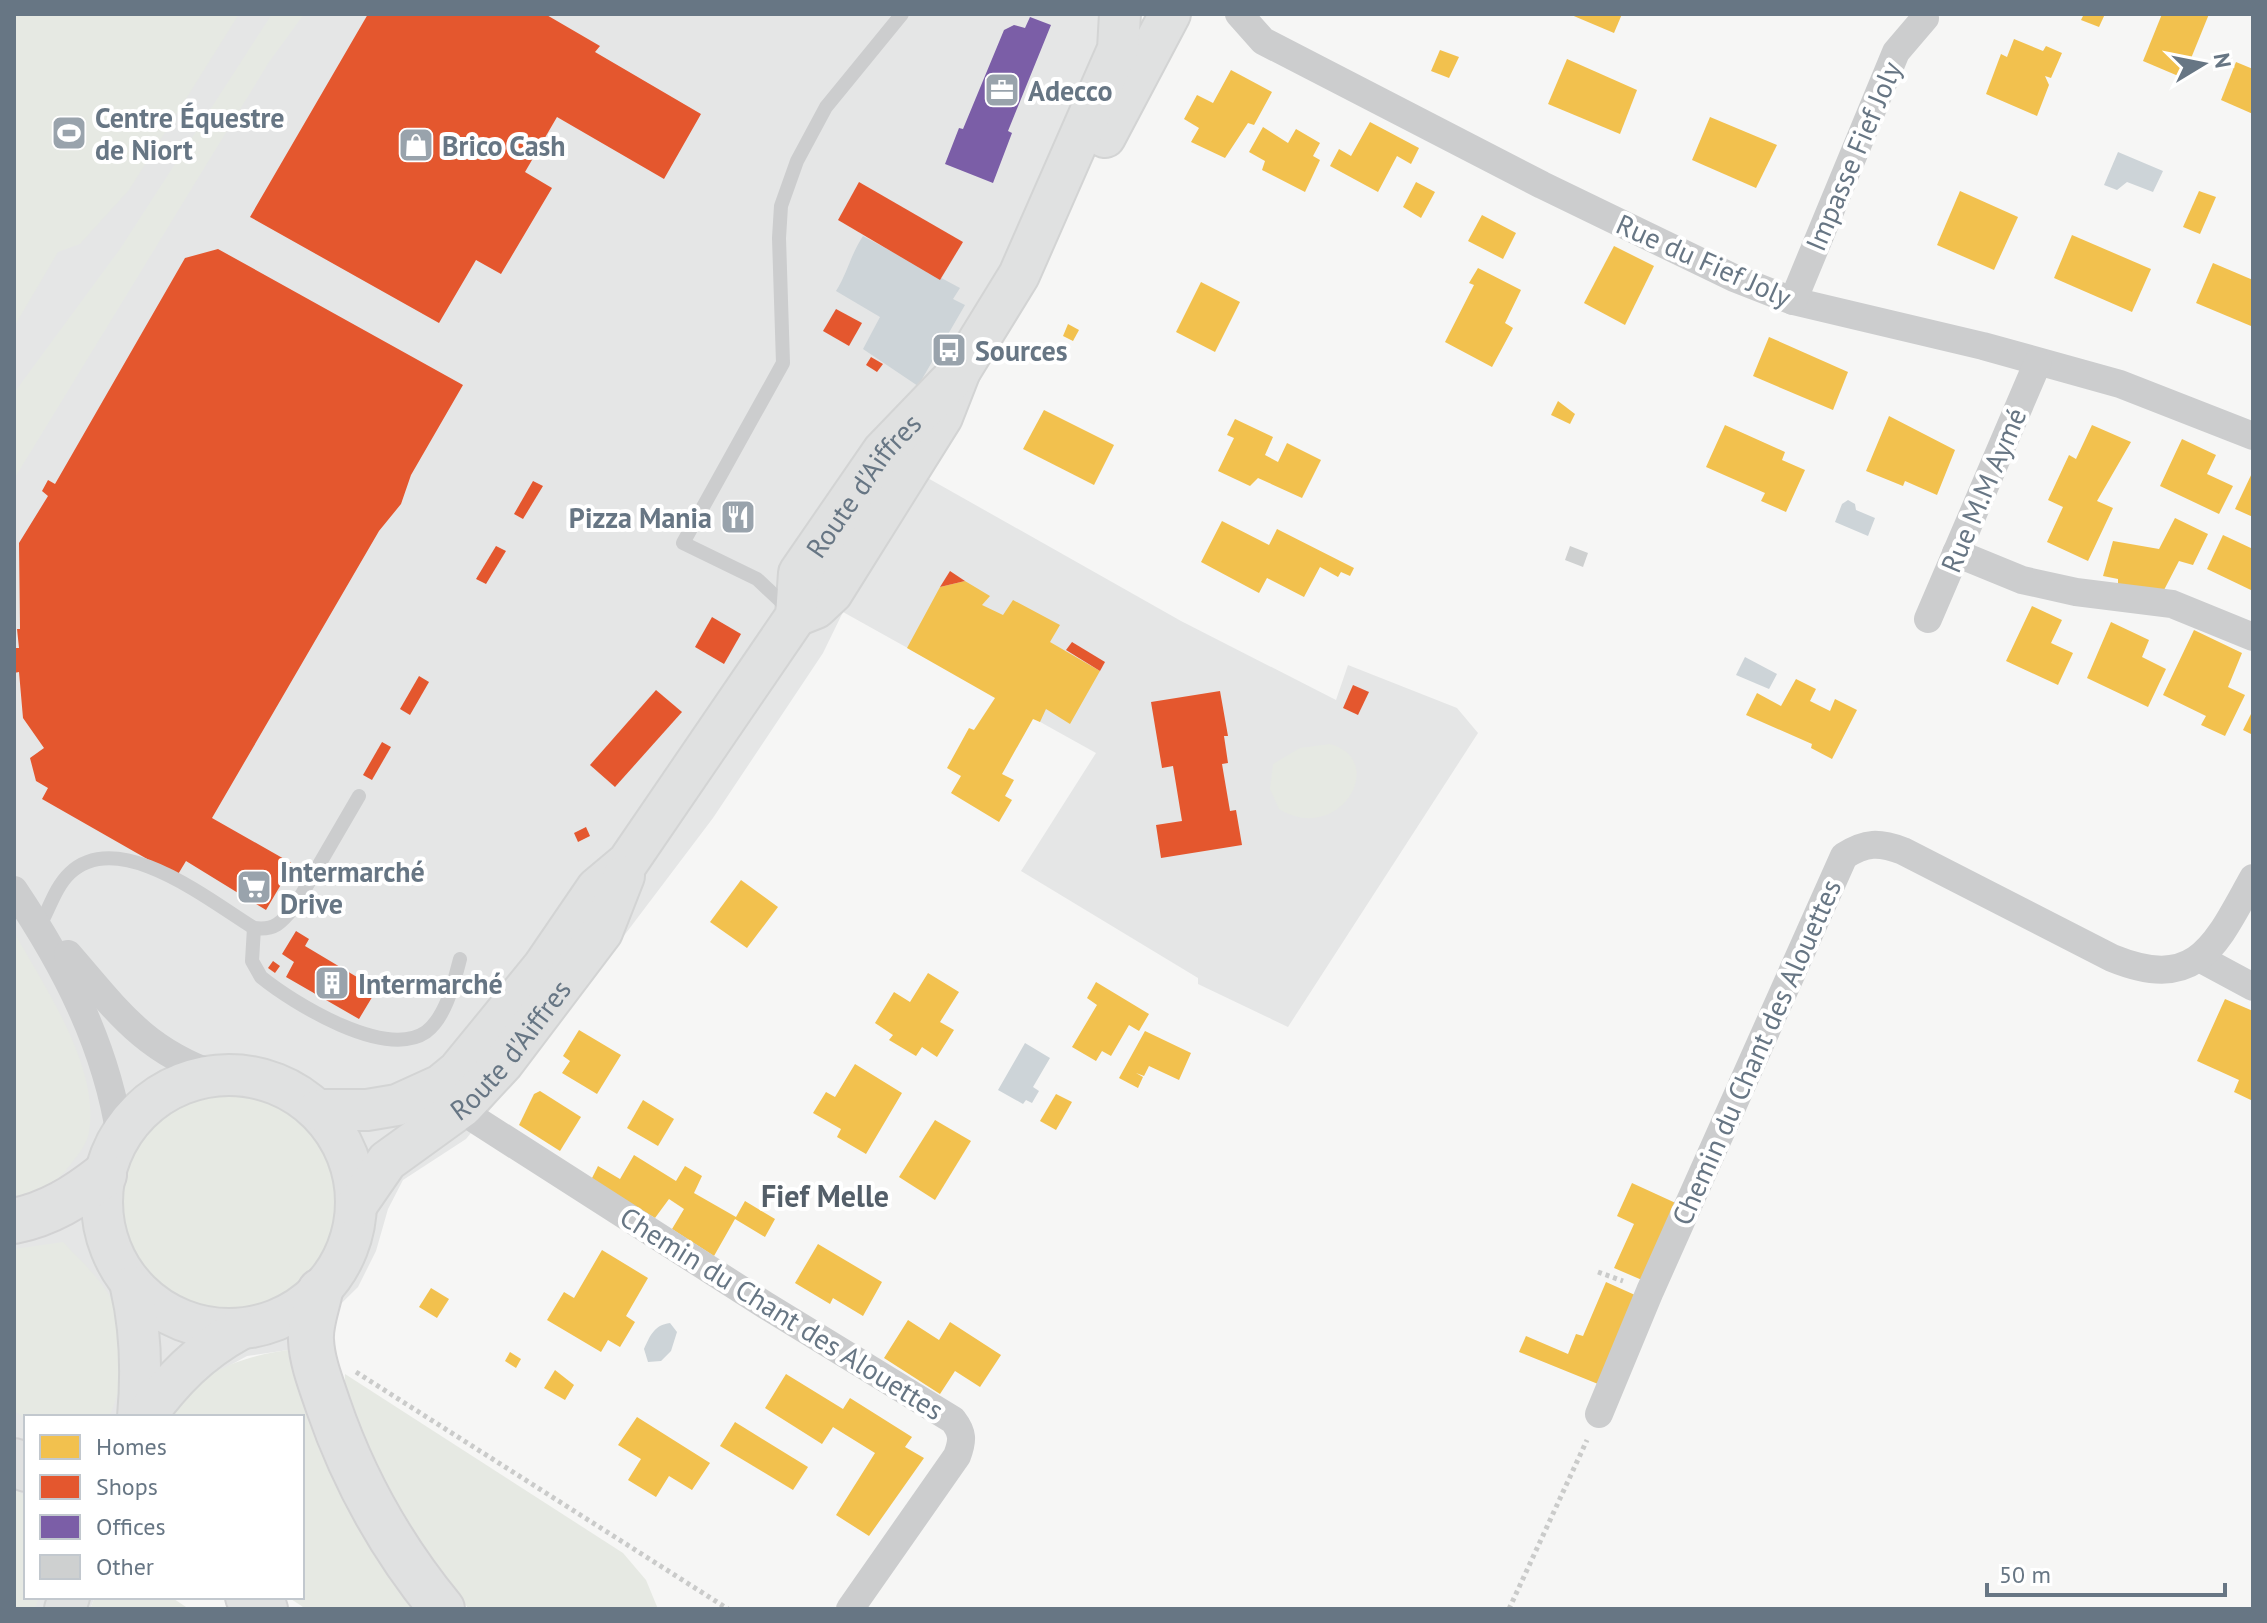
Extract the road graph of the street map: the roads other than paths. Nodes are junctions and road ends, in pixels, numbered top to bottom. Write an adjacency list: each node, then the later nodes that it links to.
1 (902, 14): 11 (lane)
2 (1120, 14): 6 (main road, Route d'Aiffres)
3 (1170, 14): 6 (main road, Route d'Aiffres)
4 (1239, 14): 7 (street, Rue du Fief Joly)
5 (1925, 18): 7 (street, Impasse Fief Joly)
6 (1039, 236): 11 (main road, Route d'Aiffres)
7 (1793, 301): 8 (street, Rue du Fief Joly)
8 (2038, 362): 9 (street, Rue du Fief Joly); 10 (street, Rue M.M Aymé)
9 (2253, 436)
10 (1956, 553): 12 (street, Rue M.M Aymé); 13 (street)
11 (796, 616): 15 (main road, Route d'Aiffres)
12 (1928, 619)
13 (2253, 637)
14 (359, 796): 19 (lane)
15 (628, 862): 24 (main road, Route d'Aiffres); 25 (main road, Route d'Aiffres)
16 (2253, 878): 21 (street)
17 (14, 890): 18 (street)
18 (39, 927): 19 (lane); 23 (street); 26 (street)
19 (254, 928): 20 (lane)
20 (460, 959)
21 (2201, 959): 22 (street); 32 (street, Chemin du Chant des Alouettes)
22 (2253, 987)
23 (216, 1075): 25 (main road); 26 (main road)
24 (463, 1106): 27 (main road, Route d'Aiffres); 36 (street, Chemin du Chant des Alouettes)
25 (318, 1110): 27 (main road)
26 (112, 1156): 28 (main road); 29 (main road)
27 (356, 1206): 30 (main road)
28 (14, 1221)
29 (131, 1287): 31 (main road); 33 (main road)
30 (320, 1291): 31 (main road); 35 (main road)
31 (239, 1330): 34 (main road)
32 (1599, 1414)
33 (138, 1415)
34 (147, 1415)
35 (442, 1609)
36 (850, 1609)

